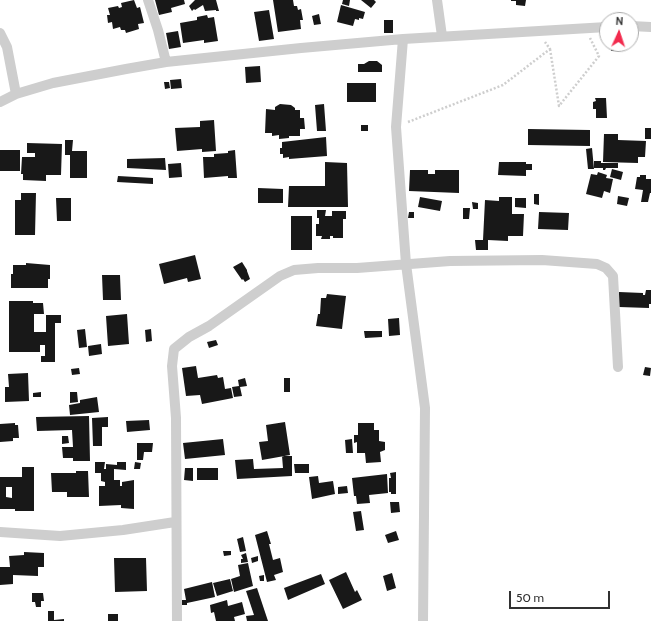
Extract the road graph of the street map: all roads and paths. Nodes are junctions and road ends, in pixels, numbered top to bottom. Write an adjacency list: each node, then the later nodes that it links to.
1 (148, 0): 12 (street)
2 (437, 0): 9 (street)
3 (639, 26): 5 (street)
4 (599, 27): 6 (street)
5 (651, 27)
6 (584, 28): 7 (street); 11 (path)
7 (535, 31): 9 (street); 11 (path)
8 (0, 33): 13 (street)
9 (442, 36): 10 (street)
10 (403, 38): 12 (street); 15 (street)
11 (550, 49): 15 (path)
12 (166, 62): 13 (street)
13 (16, 94): 14 (street)
14 (0, 102)
15 (396, 127): 16 (street)
16 (406, 264): 17 (street); 18 (street); 21 (street)
17 (618, 367)
18 (175, 522): 19 (street); 20 (street)
19 (0, 532)
20 (176, 621)
21 (423, 621)

